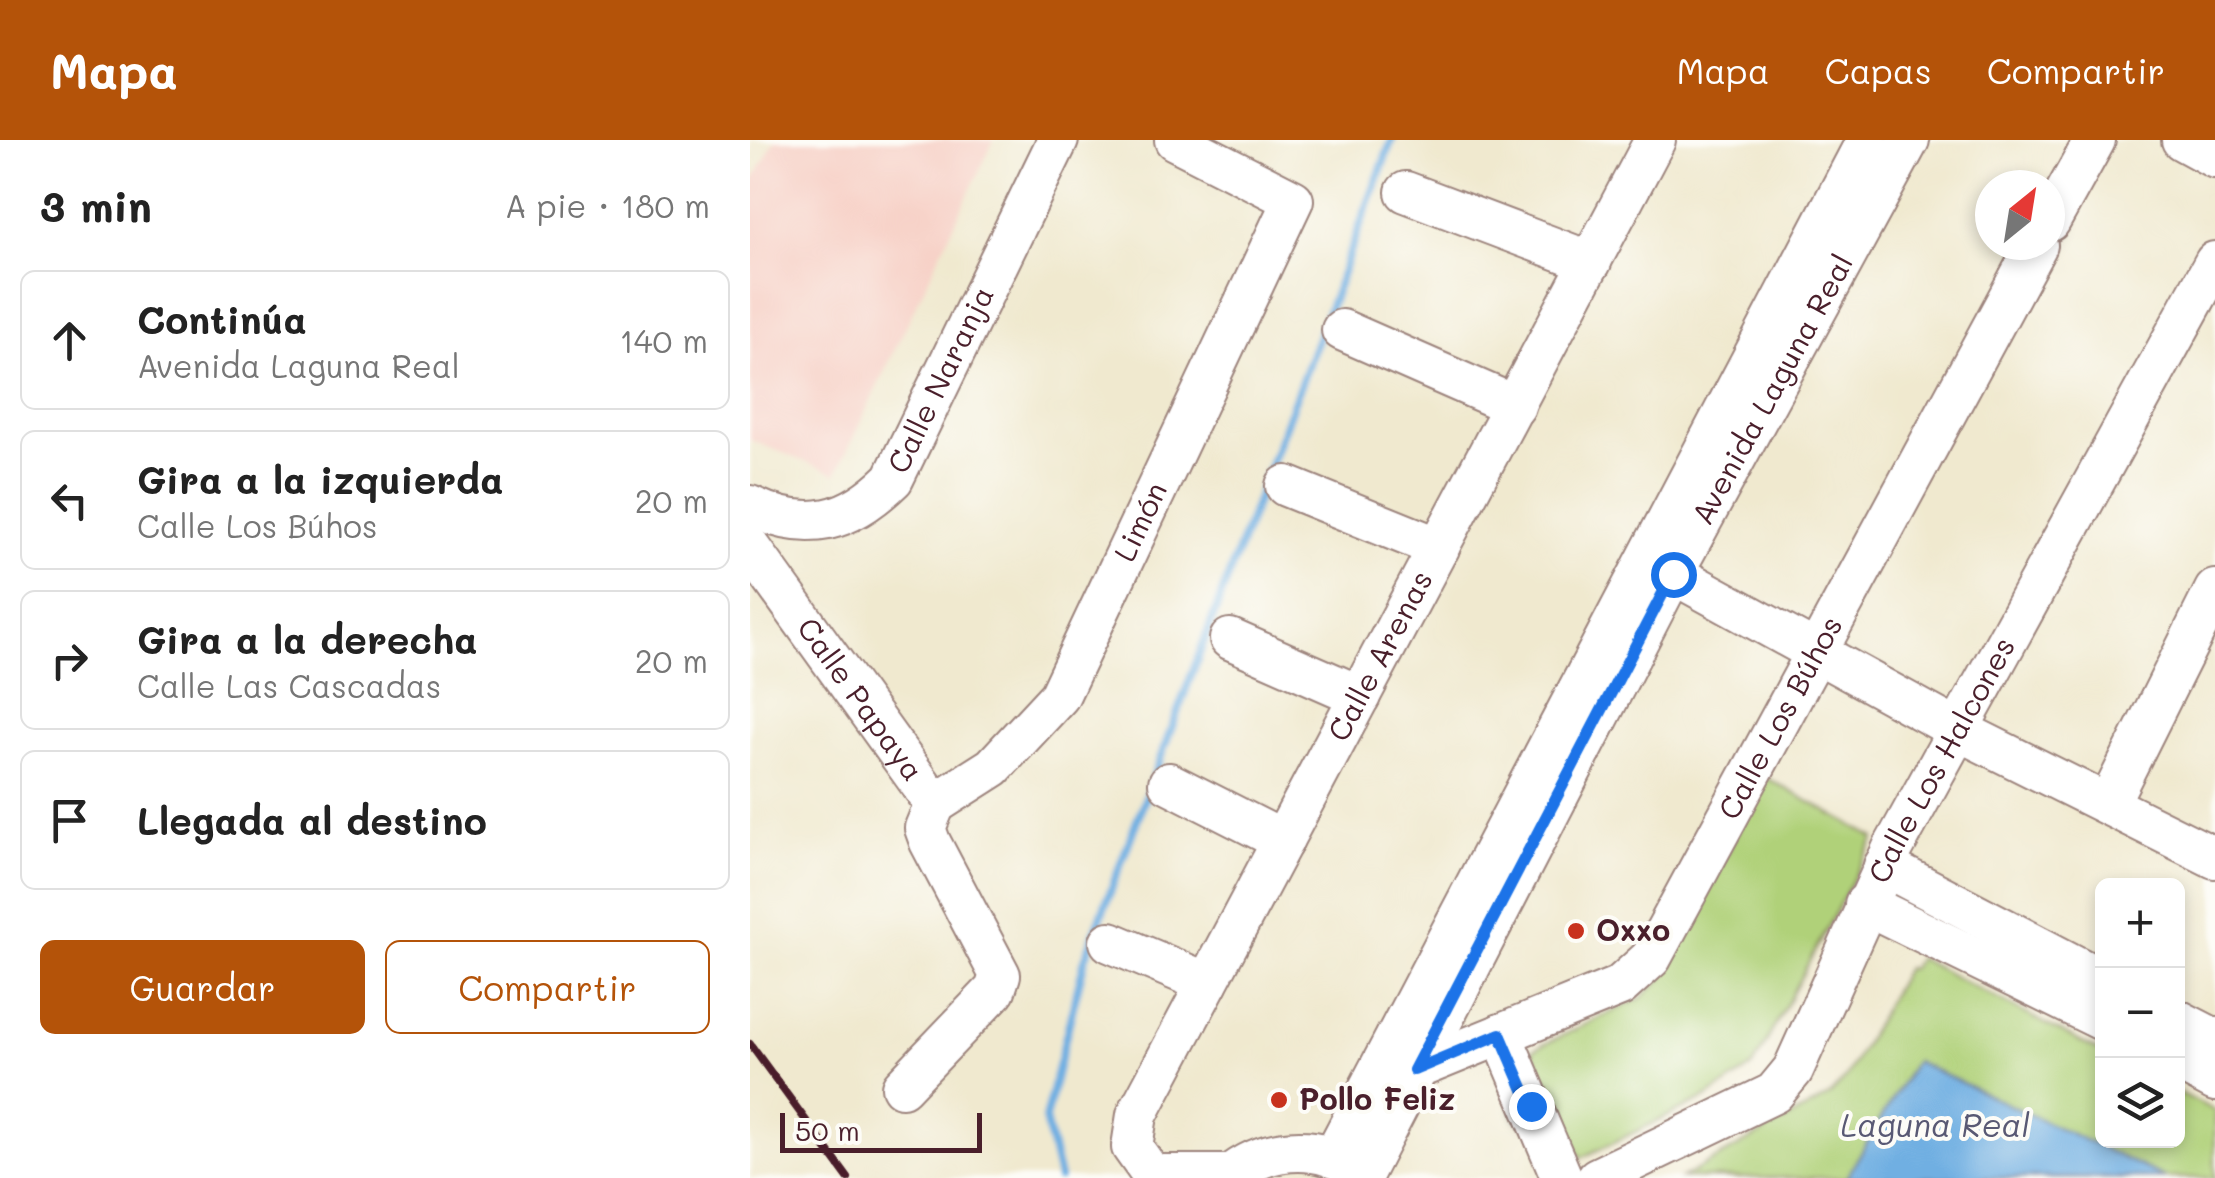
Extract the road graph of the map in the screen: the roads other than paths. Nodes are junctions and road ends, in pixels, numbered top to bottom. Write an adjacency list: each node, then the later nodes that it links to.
1 (1058, 140): 17 (street, Calle Naranja)
2 (1175, 140): 27 (street, Limón)
3 (1655, 140): 12 (street, Calle Arenas)
4 (1866, 140): 20 (street, Avenida Laguna Real)
5 (1909, 140): 20 (street, Avenida Laguna Real)
6 (2095, 140): 10 (street)
7 (2182, 140): 8 (street)
8 (2215, 158)
9 (1406, 192): 12 (street)
10 (2065, 194)
11 (2029, 260): 23 (street, Calle Los Búhos)
12 (1591, 262): 15 (street, Calle Arenas)
13 (2215, 262): 25 (street, Calle Los Halcones)
14 (1342, 330): 15 (street)
15 (1515, 406): 19 (street, Calle Arenas)
16 (1286, 486): 19 (street)
17 (750, 506)
18 (750, 547): 27 (street, Calle Papaya)
19 (1439, 548): 24 (street, Calle Arenas)
20 (1660, 567): 23 (street); 41 (street, Avenida Laguna Real); 44 (street, Avenida Laguna Real)
21 (2215, 590): 28 (street)
22 (1230, 638): 24 (street)
23 (1813, 653): 25 (street); 38 (street, Calle Los Búhos)
24 (1360, 696): 29 (street, Calle Arenas)
25 (1956, 729): 28 (street); 31 (street, Calle Los Halcones)
26 (1169, 784): 29 (street)
27 (934, 804): 43 (street)
28 (2108, 804): 30 (street)
29 (1283, 841): 35 (street, Calle Arenas)
30 (2215, 858)
31 (1884, 866): 32 (street, Calle Los Halcones); 34 (street)
32 (1865, 904): 36 (street); 48 (street, Calle Los Halcones)
33 (1110, 942): 35 (street)
34 (2095, 976)
35 (1207, 983): 45 (street, Calle Arenas)
36 (2095, 1017)
37 (2185, 1024): 39 (street)
38 (1500, 1034): 41 (street, Calle Los Búhos); 47 (street)
39 (2215, 1039)
40 (2185, 1065): 42 (street)
41 (1414, 1070): 44 (street, Avenida Laguna Real)
42 (2215, 1081)
43 (902, 1087)
44 (1354, 1169): 46 (street)
45 (1152, 1176): 46 (street, Calle Arenas)
46 (1228, 1177)
47 (1562, 1178)
48 (1596, 1178)

